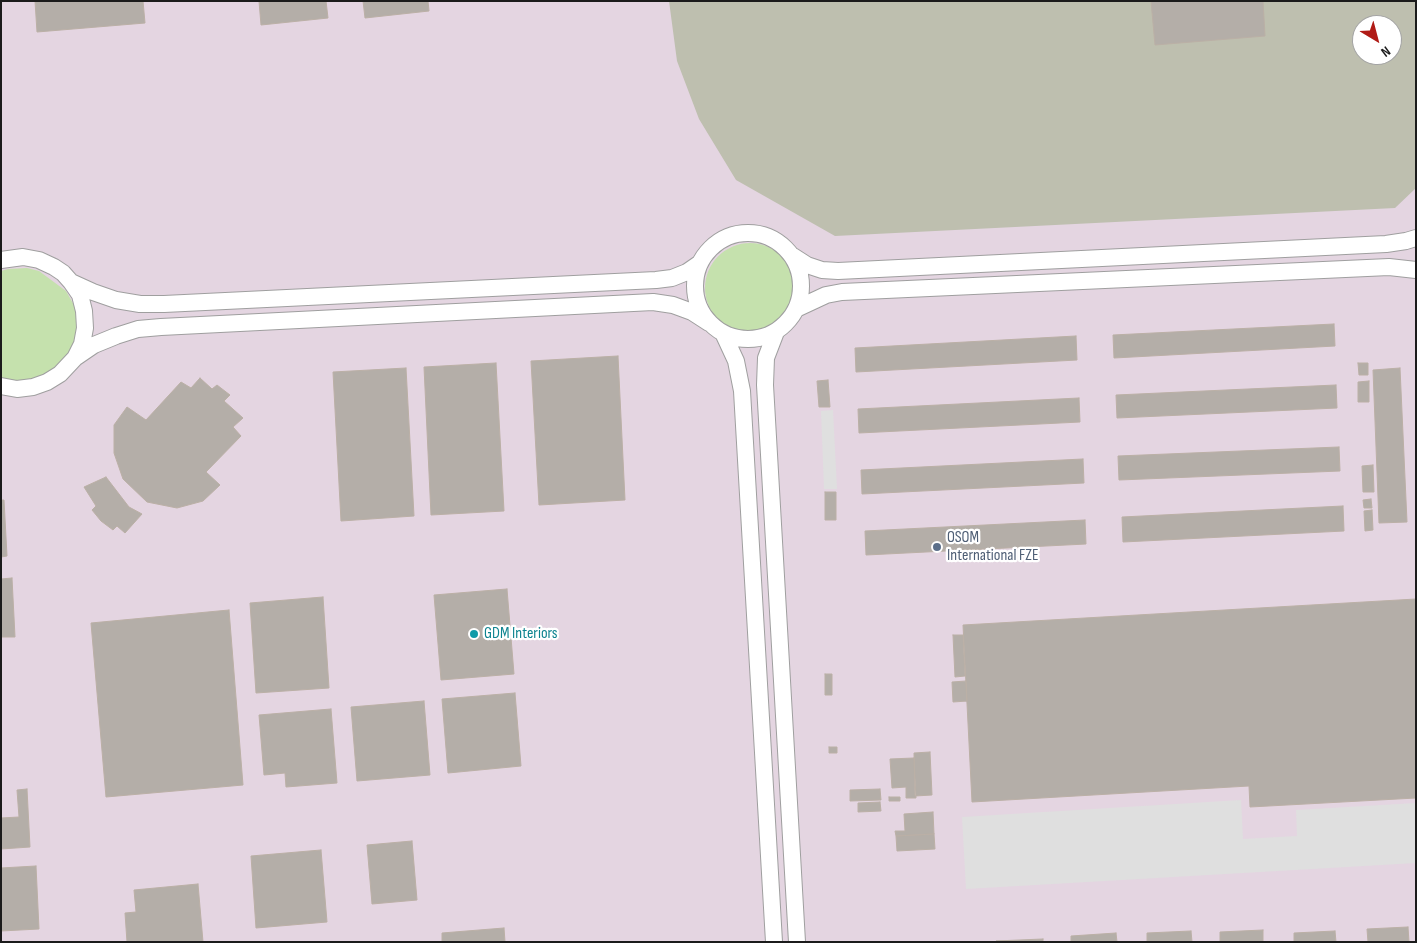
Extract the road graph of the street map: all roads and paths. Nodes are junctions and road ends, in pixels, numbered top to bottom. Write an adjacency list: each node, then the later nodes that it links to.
1 (1416, 238): 2 (street)
2 (793, 256): 4 (street); 7 (street)
3 (1, 260): 6 (street)
4 (700, 262): 6 (street); 8 (street)
5 (1416, 270): 7 (street)
6 (71, 282): 11 (street)
7 (796, 310): 9 (street)
8 (709, 323): 10 (street); 11 (street)
9 (776, 332): 10 (street); 14 (street)
10 (723, 334): 13 (street)
11 (75, 358): 12 (street)
12 (1, 386)
13 (774, 942)
14 (797, 942)

